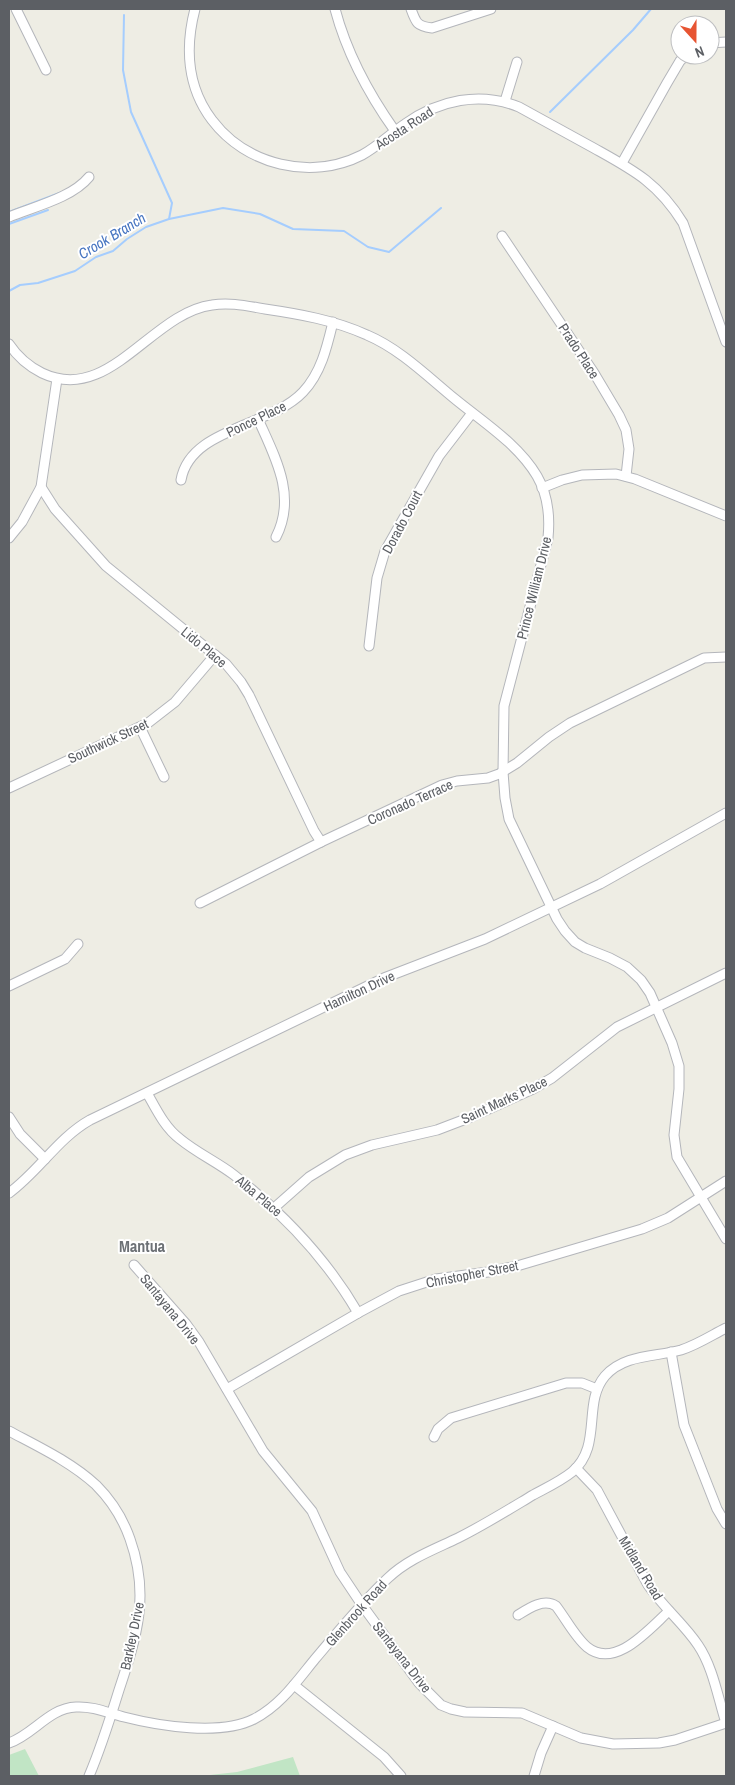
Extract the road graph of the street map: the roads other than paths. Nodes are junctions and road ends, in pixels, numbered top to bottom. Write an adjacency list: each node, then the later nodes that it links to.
1 (16, 9): 8 (street)
2 (195, 9): 10 (street, Acosta Road)
3 (335, 9): 10 (street)
4 (411, 9): 5 (street)
5 (492, 9)
6 (517, 62): 9 (street)
7 (677, 65): 11 (street)
8 (46, 70)
9 (504, 101): 10 (street, Acosta Road); 11 (street, Acosta Road)
10 (395, 131)
11 (622, 163): 16 (street, Acosta Road)
12 (88, 177): 13 (street)
13 (9, 217)
14 (502, 236): 21 (street, Prado Place)
15 (333, 322): 18 (street, Prince William Drive); 19 (street, Prince William Drive); 20 (street, Ponce Place)
16 (726, 342)
17 (9, 344): 18 (street, Prince William Drive)
18 (57, 379): 23 (street)
19 (472, 413): 24 (street, Prince William Drive); 28 (street, Dorado Court)
20 (258, 419): 22 (street, Ponce Place); 26 (street)
21 (626, 476): 24 (street); 25 (street)
22 (181, 480)
23 (41, 487): 27 (street); 29 (street, Lido Place)
24 (542, 488): 32 (street, Prince William Drive)
25 (726, 516)
26 (276, 536)
27 (9, 538)
28 (369, 646)
29 (215, 655): 31 (street, Southwick Street); 36 (street, Lido Place)
30 (726, 657): 32 (street, Coronado Terrace)
31 (140, 728): 33 (street); 34 (street, Southwick Street)
32 (503, 772): 36 (street, Coronado Terrace); 38 (street, Prince William Drive)
33 (164, 777)
34 (9, 788)
35 (726, 813): 38 (street, Hamilton Drive)
36 (322, 842): 37 (street, Coronado Terrace)
37 (200, 903)
38 (551, 907): 42 (street, Prince William Drive); 43 (street, Hamilton Drive)
39 (78, 944): 41 (street)
40 (726, 973): 42 (street, Saint Marks Place)
41 (9, 986)
42 (656, 1007): 48 (street, Prince William Drive); 49 (street, Saint Marks Place)
43 (147, 1093): 45 (street, Hamilton Drive); 49 (street, Alba Place)
44 (9, 1117): 45 (street)
45 (45, 1159): 47 (street, Hamilton Drive)
46 (726, 1182): 48 (street, Christopher Street)
47 (9, 1193)
48 (701, 1198): 50 (street, Prince William Drive); 52 (street, Christopher Street)
49 (274, 1208): 52 (street, Alba Place)
50 (726, 1239)
51 (134, 1265): 55 (street, Santayana Drive)
52 (358, 1313): 55 (street, Christopher Street)
53 (726, 1328): 54 (street)
54 (671, 1352): 56 (street); 60 (street)
55 (227, 1389): 61 (street, Santayana Drive)
56 (597, 1389): 58 (street); 59 (street, Glenbrook Road)
57 (9, 1431): 65 (street, Barkley Drive)
58 (434, 1438)
59 (576, 1468): 61 (street, Glenbrook Road); 62 (street, Midland Road)
60 (726, 1524)
61 (362, 1605): 64 (street, Glenbrook Road); 67 (street, Santayana Drive)
62 (669, 1611): 63 (street); 66 (street, Midland Road)
63 (518, 1615)
64 (294, 1685): 65 (street, Glenbrook Road); 70 (street)
65 (112, 1713): 68 (street, Glenbrook Road); 69 (street, Barkley Drive)
66 (726, 1723): 67 (street, Santayana Drive)
67 (553, 1726): 71 (street)
68 (9, 1743)
69 (89, 1776)
70 (401, 1776)
71 (534, 1776)

